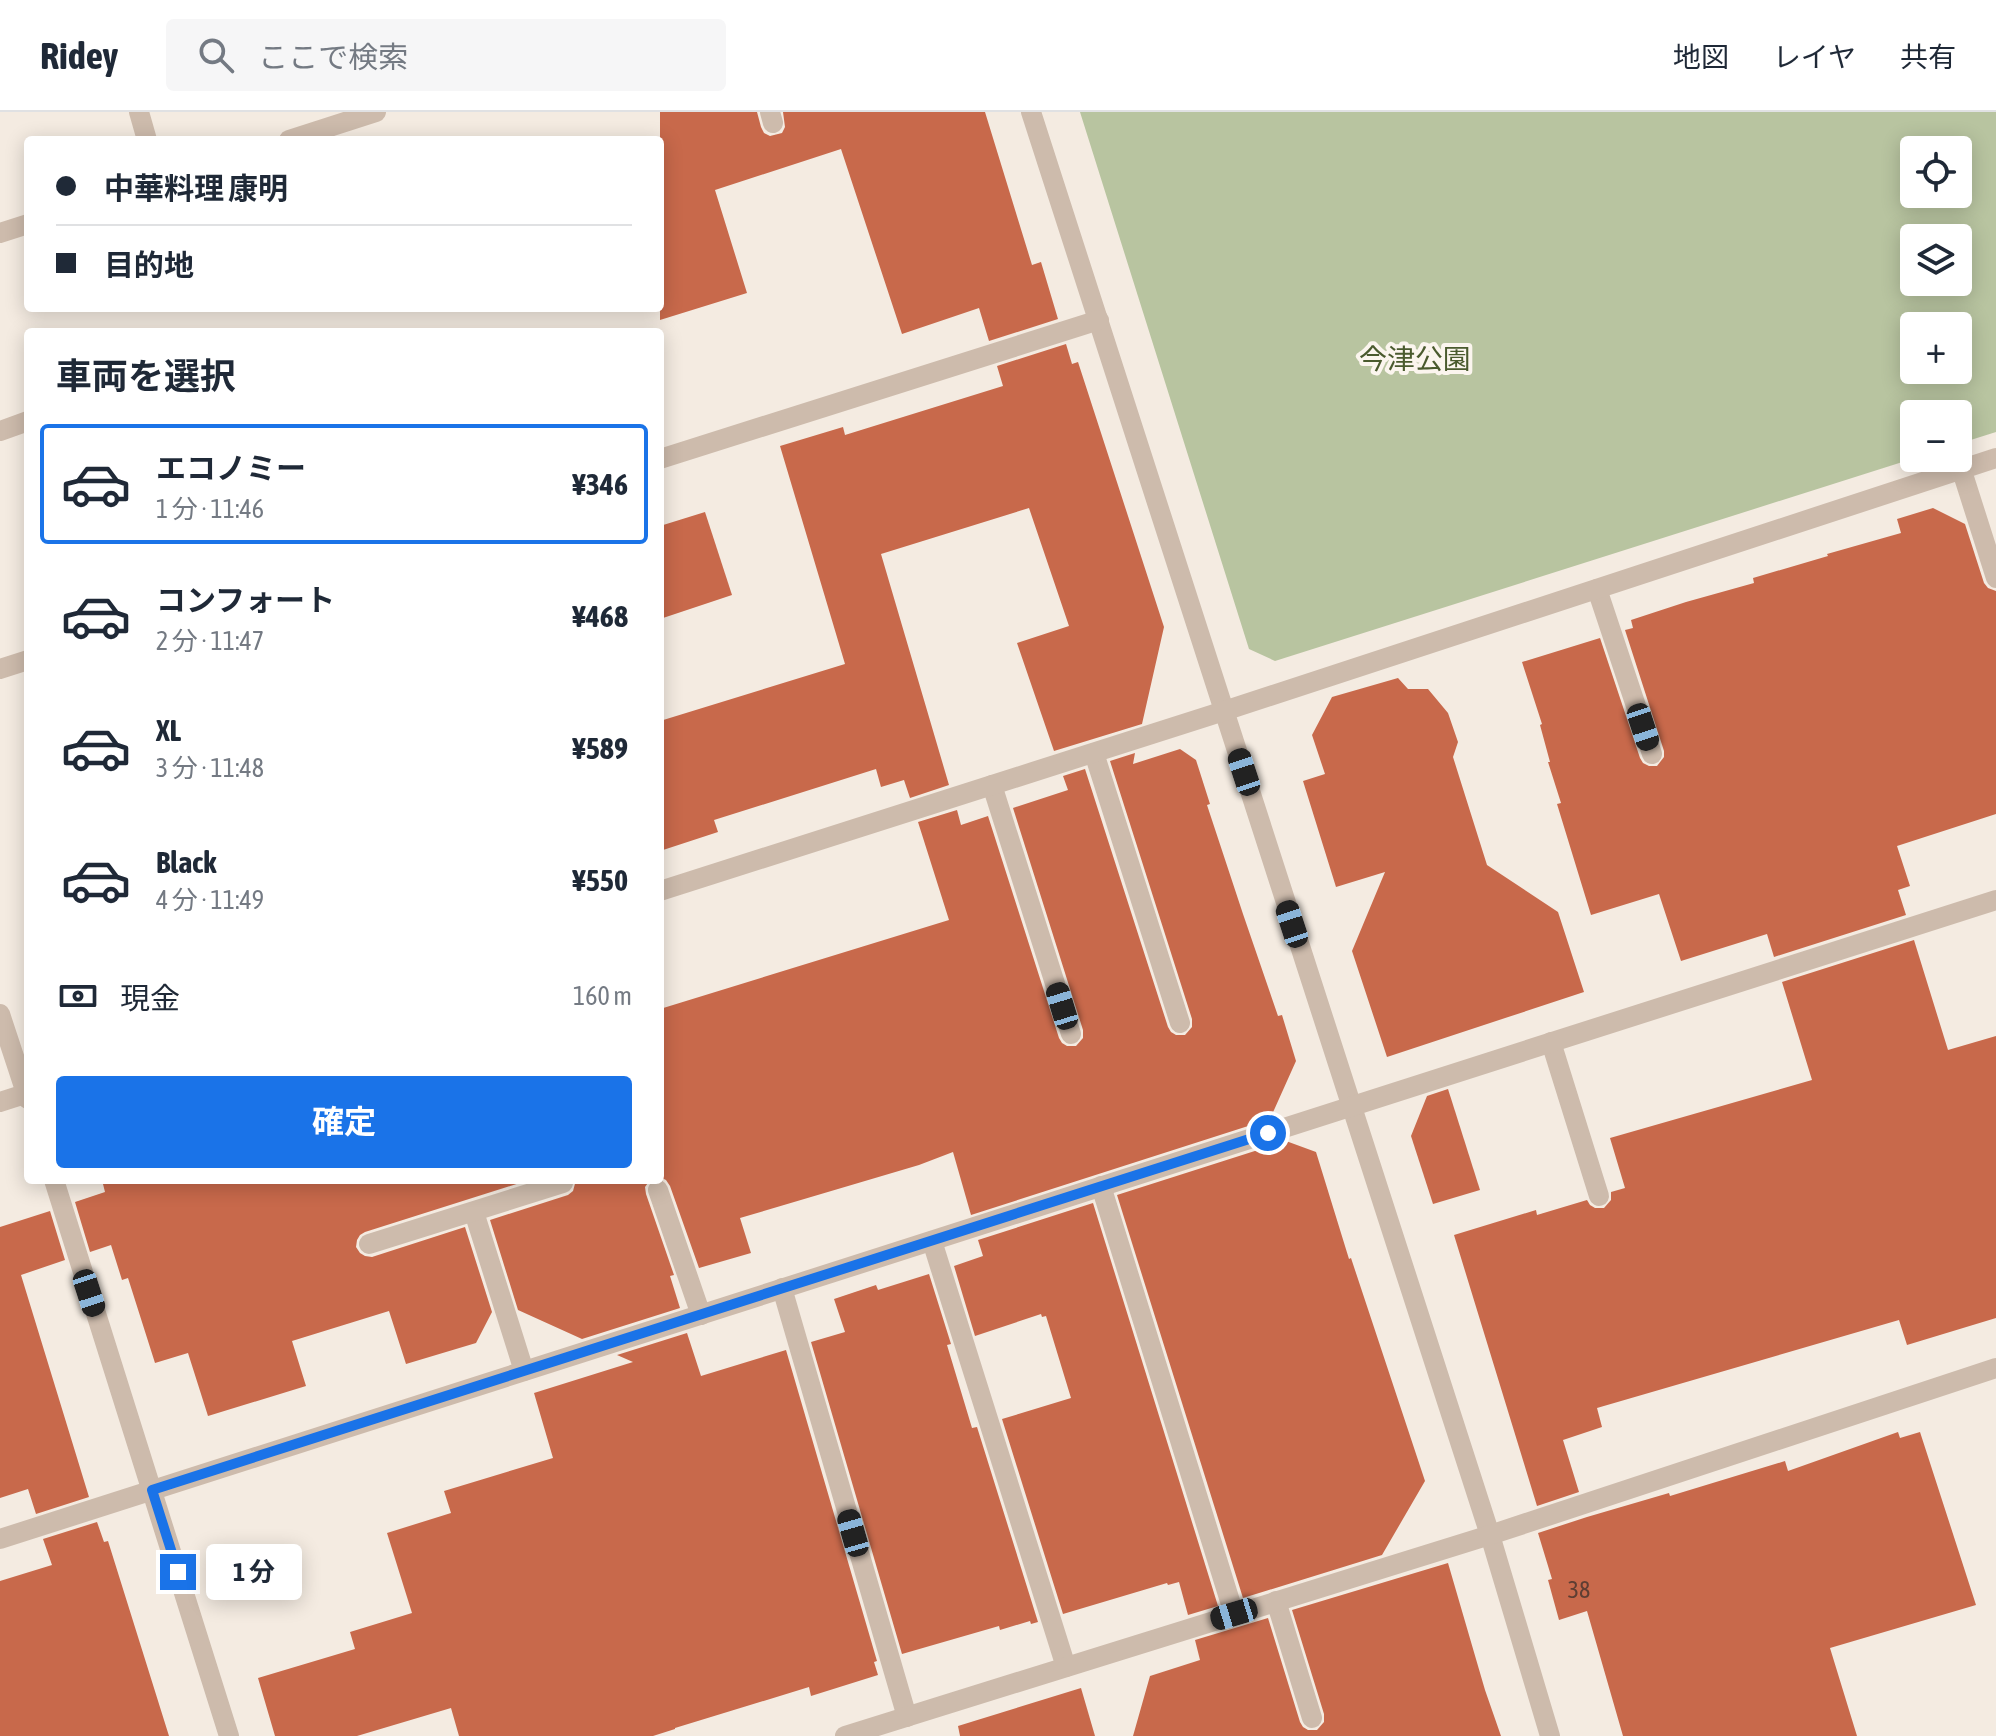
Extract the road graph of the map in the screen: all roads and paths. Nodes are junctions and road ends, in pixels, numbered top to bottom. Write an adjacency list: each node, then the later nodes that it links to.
1 (139, 112): 4 (street)
2 (376, 112): 5 (street)
3 (1031, 112): 8 (street)
4 (146, 136)
5 (301, 136)
6 (24, 225): 7 (street)
7 (0, 233)
8 (1099, 320): 11 (street); 20 (street)
9 (24, 422): 10 (street)
10 (0, 431)
11 (664, 458)
12 (1996, 458): 13 (street)
13 (1972, 465)
14 (1949, 472): 17 (street)
15 (1962, 472): 16 (street)
16 (1996, 578)
17 (1597, 589): 20 (street); 22 (street)
18 (24, 661): 19 (street)
19 (0, 669)
20 (1224, 711): 21 (street); 33 (street)
21 (1094, 753): 23 (street); 27 (street)
22 (1652, 754)
23 (992, 785): 24 (street); 28 (street)
24 (664, 890)
25 (1996, 900): 29 (street)
26 (0, 1014): 30 (street)
27 (1180, 1023)
28 (1071, 1034)
29 (1551, 1042): 33 (street); 38 (street)
30 (24, 1086)
31 (24, 1096): 32 (street)
32 (0, 1102)
33 (1351, 1106): 36 (street); 47 (street)
34 (55, 1184): 46 (street)
35 (560, 1184): 39 (street)
36 (1101, 1186): 40 (street); 50 (street)
37 (658, 1190): 43 (street)
38 (1599, 1196)
39 (474, 1212): 41 (street); 45 (street)
40 (932, 1241): 42 (street); 51 (street)
41 (369, 1244)
42 (782, 1288): 43 (street); 52 (street)
43 (701, 1315): 45 (street)
44 (1996, 1368): 47 (street)
45 (524, 1371): 46 (street)
46 (152, 1490): 48 (street); 54 (street)
47 (1490, 1535): 49 (street); 56 (street)
48 (0, 1539)
49 (1276, 1601): 50 (street); 53 (street)
50 (1234, 1614): 51 (street)
51 (1066, 1667): 52 (street)
52 (907, 1717): 55 (street)
53 (1312, 1718)
54 (229, 1736)
55 (845, 1736)
56 (1550, 1736)

